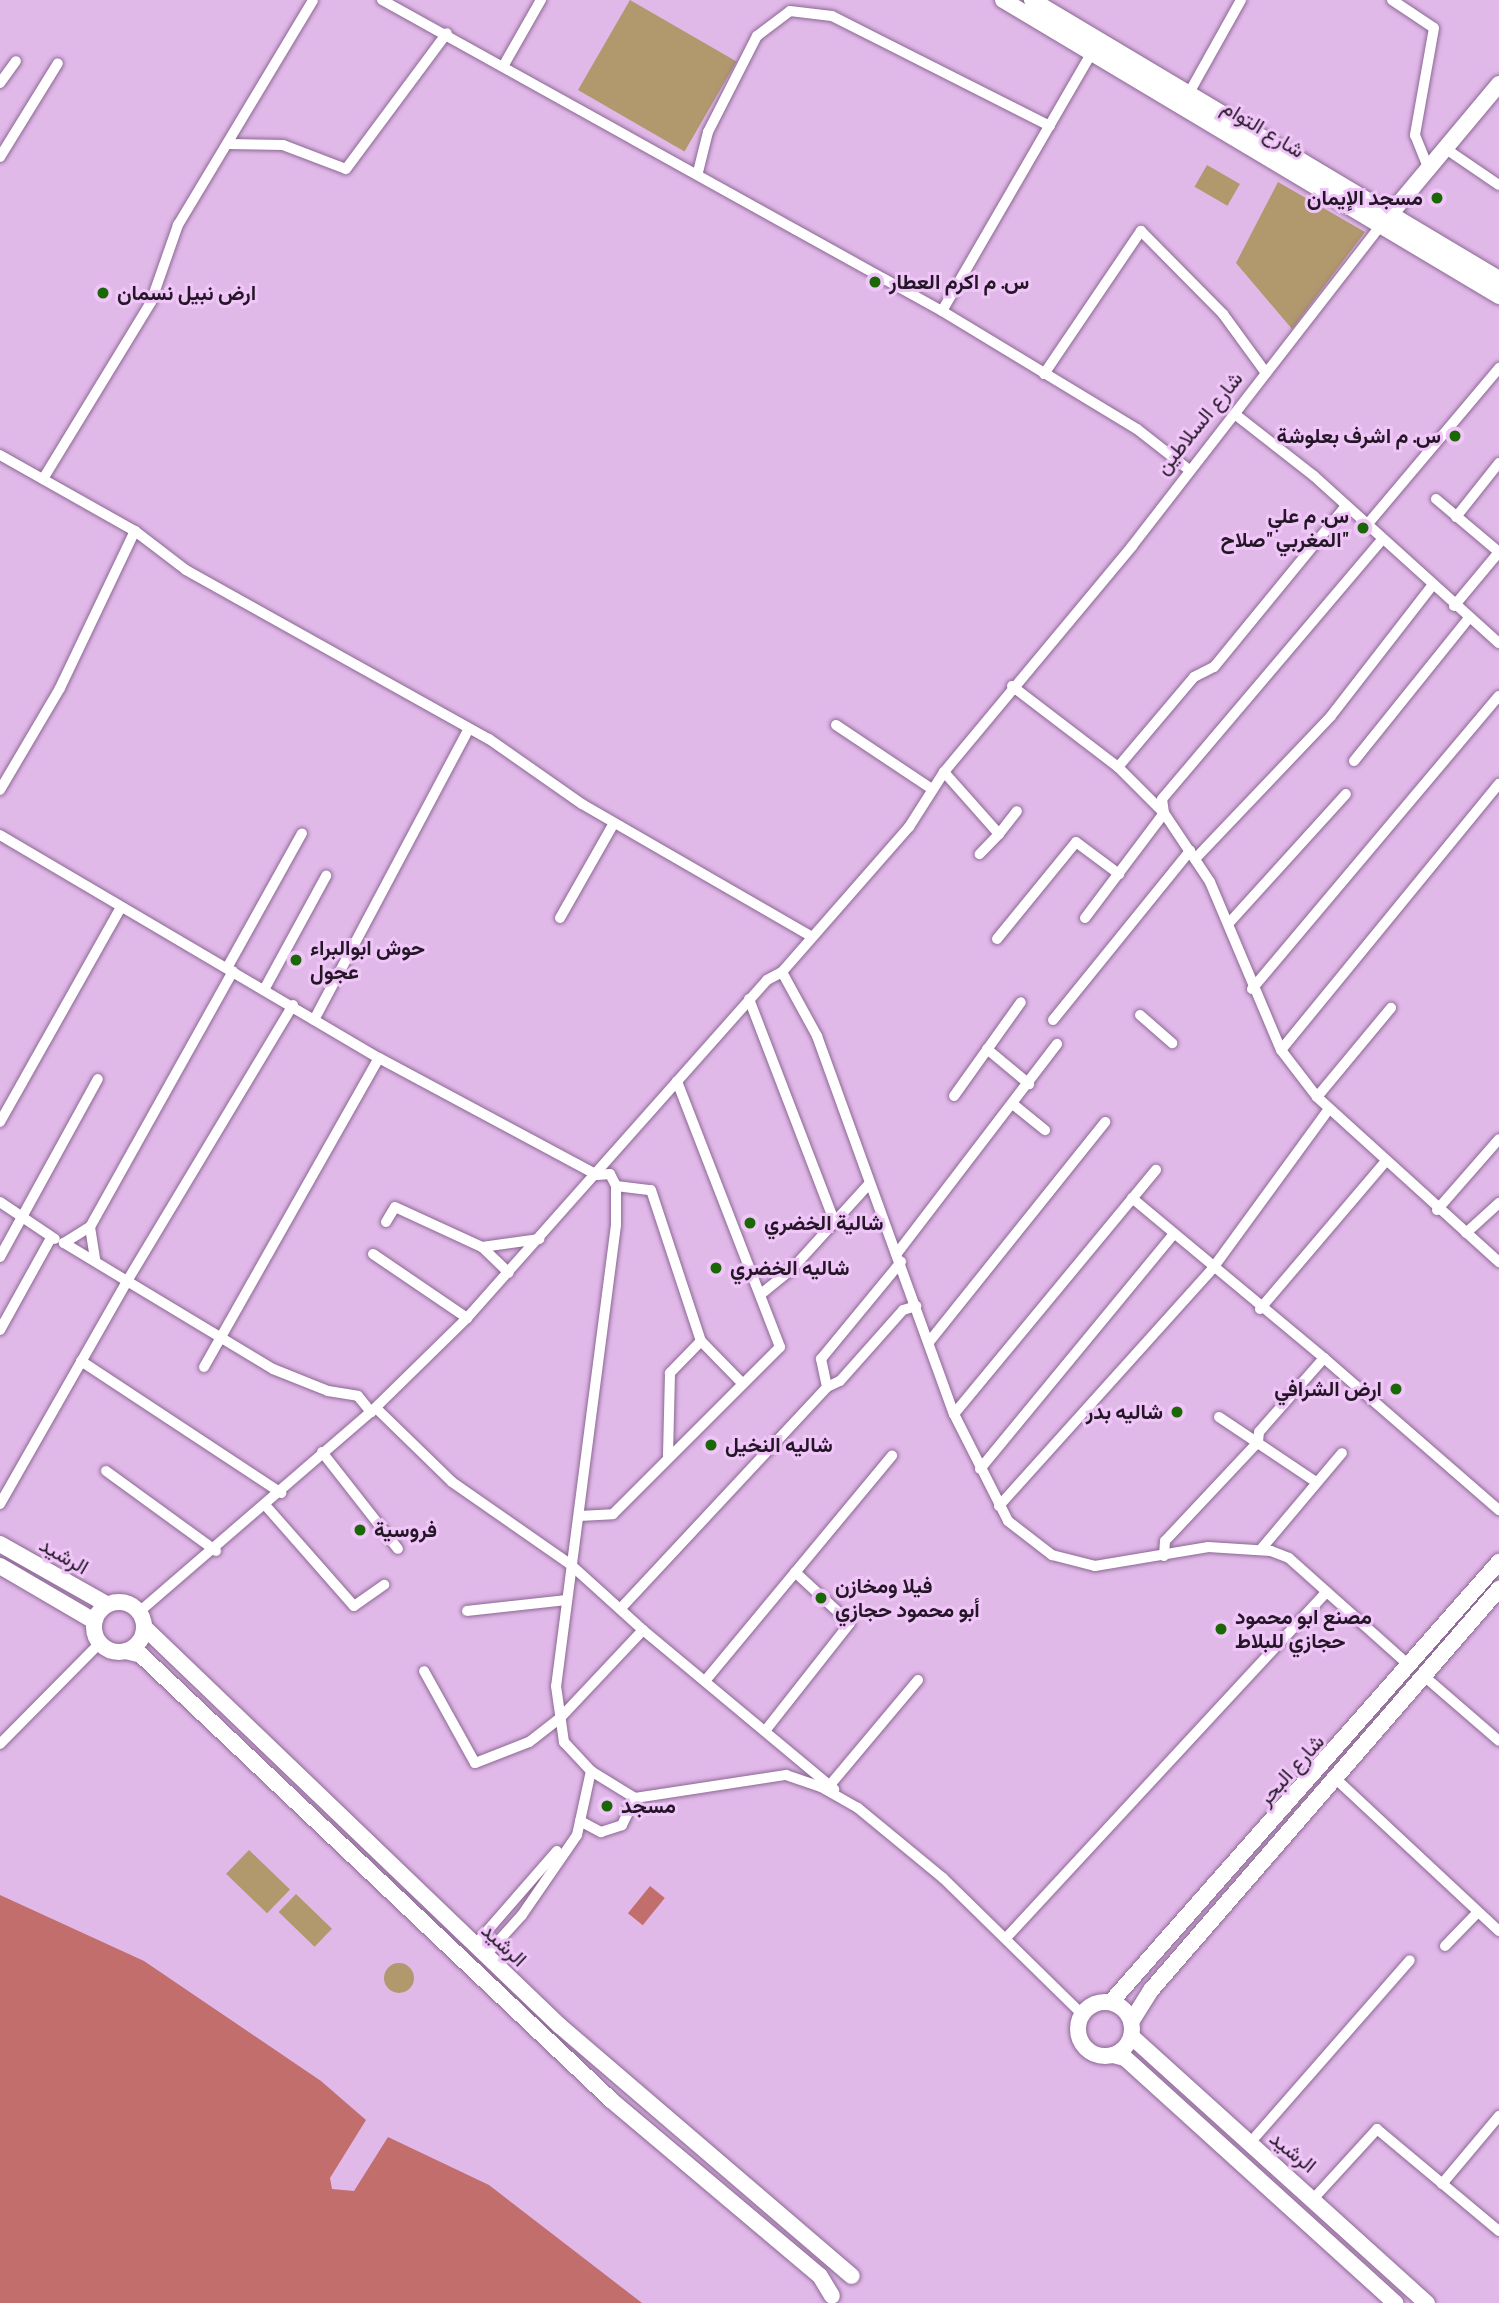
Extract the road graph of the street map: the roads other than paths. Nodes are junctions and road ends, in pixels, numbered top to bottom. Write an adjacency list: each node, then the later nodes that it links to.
1 (313, 0): 17 (street)
2 (382, 0): 8 (street)
3 (541, 0): 11 (street)
4 (1003, 0): 9 (main road, شارع التوام)
5 (1031, 0): 9 (main road, شارع التوام)
6 (1241, 0): 15 (street)
7 (1392, 0): 20 (street)
8 (447, 33): 11 (street); 17 (street)
9 (1096, 47): 15 (main road, شارع التوام); 16 (street); 23 (main road, شارع التوام)
10 (16, 61): 13 (street)
11 (505, 63): 21 (street)
12 (58, 64): 19 (street)
13 (0, 83)
14 (1499, 84): 18 (main road, شارع السلاطين)
15 (1189, 93): 23 (main road, شارع التوام)
16 (1050, 126): 21 (street); 26 (street)
17 (229, 144): 35 (street)
18 (1446, 149): 20 (main road, شارع السلاطين); 22 (street)
19 (0, 157)
20 (1427, 165): 23 (main road, شارع السلاطين)
21 (698, 172): 26 (street)
22 (1499, 185)
23 (1386, 218): 24 (main road, شارع التوام); 25 (main road, شارع التوام); 28 (street, شارع السلاطين)
24 (1499, 279)
25 (1499, 296)
26 (942, 311): 29 (street)
27 (1499, 368): 40 (street)
28 (1266, 373): 29 (street); 30 (street, شارع السلاطين)
29 (1044, 374): 33 (street)
30 (1236, 415): 33 (street, شارع السلاطين); 38 (street)
31 (0, 455): 35 (street)
32 (1499, 464): 34 (street)
33 (1188, 469): 48 (street, شارع السلاطين)
34 (1489, 474): 36 (street); 39 (street)
35 (43, 479): 41 (street)
36 (1499, 483)
37 (1436, 499): 39 (street)
38 (1345, 507): 40 (street); 53 (street)
39 (1456, 517): 43 (street)
40 (1366, 526): 42 (street)
41 (135, 531): 51 (street); 57 (street)
42 (1382, 540): 44 (street); 60 (street)
43 (1499, 552): 45 (street)
44 (1432, 586): 45 (street); 66 (street)
45 (1454, 606): 46 (street)
46 (1468, 619): 47 (street); 52 (street)
47 (1498, 639)
48 (1012, 686): 53 (street); 54 (street, شارع السلاطين)
49 (1499, 696): 78 (street)
50 (836, 725): 56 (street)
51 (470, 729): 61 (street); 84 (street)
52 (1354, 761)
53 (1118, 766): 60 (street)
54 (944, 772): 56 (street, شارع السلاطين); 63 (street)
55 (1499, 784): 89 (street)
56 (932, 789): 73 (street, شارع السلاطين)
57 (0, 790)
58 (1346, 794): 72 (street)
59 (1017, 811): 63 (street)
60 (1164, 813): 66 (street); 67 (street)
61 (614, 823): 70 (street); 73 (street)
62 (302, 833): 75 (street)
63 (999, 834): 65 (street)
64 (0, 835): 69 (street)
65 (979, 854)
66 (1192, 855): 72 (street); 85 (street)
67 (1119, 874): 71 (street); 74 (street)
68 (326, 876): 77 (street)
69 (120, 909): 75 (street); 98 (street)
70 (560, 918)
71 (1085, 918)
72 (1229, 923): 78 (street)
73 (809, 935): 76 (street, شارع السلاطين)
74 (997, 939)
75 (230, 969): 77 (street); 114 (street)
76 (782, 972): 79 (street, شارع السلاطين); 105 (street)
77 (265, 988): 81 (street)
78 (1252, 989): 89 (street)
79 (750, 999): 92 (street, شارع السلاطين); 113 (street)
80 (1021, 1002): 88 (street)
81 (293, 1005): 84 (street); 128 (street)
82 (1391, 1008): 95 (street)
83 (1140, 1015): 86 (street)
84 (314, 1020): 90 (street)
85 (1053, 1020)
86 (1172, 1043)
87 (1057, 1044): 93 (street)
88 (987, 1049): 93 (street); 94 (street)
89 (1281, 1050): 95 (street)
90 (379, 1058): 104 (street); 134 (street)
91 (97, 1079): 111 (street)
92 (677, 1081): 104 (street, شارع السلاطين); 129 (street)
93 (1029, 1084): 96 (street)
94 (954, 1096)
95 (1317, 1097): 97 (street)
96 (1014, 1105): 100 (street); 123 (street)
97 (1329, 1109): 102 (street); 126 (street)
98 (0, 1122)
99 (1105, 1122): 136 (street)
100 (1045, 1130)
101 (1499, 1139): 110 (street)
102 (1385, 1162): 110 (street); 131 (street)
103 (1156, 1170): 107 (street)
104 (597, 1175): 106 (street); 118 (street, شارع السلاطين)
105 (869, 1184): 113 (street); 123 (street)
106 (616, 1186): 135 (street); 158 (street)
107 (1132, 1198): 116 (street); 143 (street)
108 (0, 1202): 111 (street)
109 (1499, 1203): 115 (street)
110 (1437, 1210): 115 (street)
111 (22, 1216): 117 (street); 122 (street)
112 (386, 1222): 120 (street)
113 (835, 1223): 129 (street)
114 (90, 1227): 119 (street); 125 (street)
115 (1466, 1233): 124 (street)
116 (1174, 1234): 126 (street); 150 (street)
117 (51, 1238): 119 (street); 133 (street)
118 (539, 1240): 120 (street); 127 (street, شارع السلاطين)
119 (64, 1243): 125 (street)
120 (482, 1247): 127 (street)
121 (373, 1254): 132 (street)
122 (0, 1257)
123 (899, 1257): 130 (street); 141 (street)
124 (1499, 1262)
125 (97, 1263): 128 (street)
126 (1213, 1268): 131 (street); 156 (street)
127 (509, 1273): 132 (street, شارع السلاطين)
128 (127, 1281): 134 (street); 138 (street)
129 (761, 1294): 140 (street)
130 (916, 1306): 136 (street); 141 (street)
131 (1260, 1309): 137 (street)
132 (467, 1318): 142 (street, شارع السلاطين)
133 (0, 1330)
134 (222, 1336): 139 (street); 142 (street)
135 (701, 1340): 140 (street); 149 (street)
136 (929, 1342): 143 (street)
137 (1324, 1358): 145 (street); 157 (street)
138 (81, 1361): 153 (street); 154 (street)
139 (204, 1367)
140 (742, 1383): 149 (street)
141 (827, 1387): 174 (street)
142 (374, 1410): 146 (street, شارع السلاطين); 165 (street)
143 (954, 1413): 150 (street)
144 (1219, 1417): 145 (street)
145 (1258, 1442): 152 (street); 163 (street)
146 (322, 1452): 153 (street, شارع السلاطين); 161 (street)
147 (1342, 1452): 152 (street)
148 (892, 1455): 167 (street)
149 (668, 1456): 158 (street)
150 (980, 1469): 156 (street)
151 (106, 1471): 162 (street)
152 (1316, 1482): 160 (street)
153 (281, 1493): 155 (street, شارع السلاطين)
154 (0, 1504)
155 (267, 1506): 162 (street, شارع السلاطين); 168 (street)
156 (999, 1507): 163 (street)
157 (1499, 1510)
158 (579, 1517): 165 (street)
159 (0, 1544): 173 (main road, الرشيد)
160 (1262, 1548): 163 (street); 170 (street)
161 (398, 1549)
162 (216, 1551): 176 (street, شارع السلاطين)
163 (1164, 1556)
164 (1499, 1562): 169 (main road, شارع البحر)
165 (570, 1564): 172 (street); 174 (street)
166 (0, 1566): 177 (main road, الرشيد)
167 (795, 1572): 185 (street); 187 (street)
168 (384, 1585)
169 (1478, 1586): 171 (main road); 181 (main road, شارع البحر)
170 (1326, 1592): 181 (street); 198 (street)
171 (1495, 1593): 183 (main road, شارع البحر)
172 (566, 1600): 175 (street); 186 (street)
173 (106, 1604): 176 (main road); 177 (main road)
174 (622, 1607): 178 (street)
175 (467, 1611)
176 (142, 1619): 180 (main road); 200 (main road, الرشيد)
177 (94, 1621): 179 (main road)
178 (643, 1630): 185 (street); 186 (street)
179 (100, 1643): 180 (main road); 189 (street)
180 (126, 1651): 212 (main road, الرشيد)
181 (1410, 1666): 202 (main road, شارع البحر)
182 (424, 1671): 186 (street)
183 (1424, 1676): 188 (street); 191 (main road, شارع البحر)
184 (918, 1680): 192 (street)
185 (705, 1681): 187 (street)
186 (560, 1718): 190 (street)
187 (765, 1731): 192 (street)
188 (1499, 1741)
189 (0, 1744)
190 (591, 1771): 193 (street); 195 (street)
191 (1336, 1779): 196 (street); 204 (main road, شارع البحر)
192 (830, 1785): 194 (street)
193 (635, 1798): 194 (street); 195 (street)
194 (858, 1808): 198 (street)
195 (580, 1821): 200 (street)
196 (1478, 1912): 197 (street); 199 (street)
197 (1499, 1931)
198 (1007, 1937): 203 (street)
199 (1445, 1946)
200 (480, 1951): 211 (main road, الرشيد)
201 (1410, 1960): 207 (street)
202 (1111, 2002): 203 (main road); 204 (main road)
203 (1082, 2014): 205 (main road)
204 (1131, 2029): 205 (main road); 207 (main road, الرشيد)
205 (1113, 2055): 213 (main road, الرشيد)
206 (1499, 2116): 208 (street)
207 (1249, 2144): 209 (main road, الرشيد)
208 (1442, 2184): 209 (street); 210 (street)
209 (1315, 2197): 214 (main road, الرشيد)
210 (1499, 2231)
211 (852, 2276)
212 (832, 2296)
213 (1395, 2303)
214 (1427, 2303)

